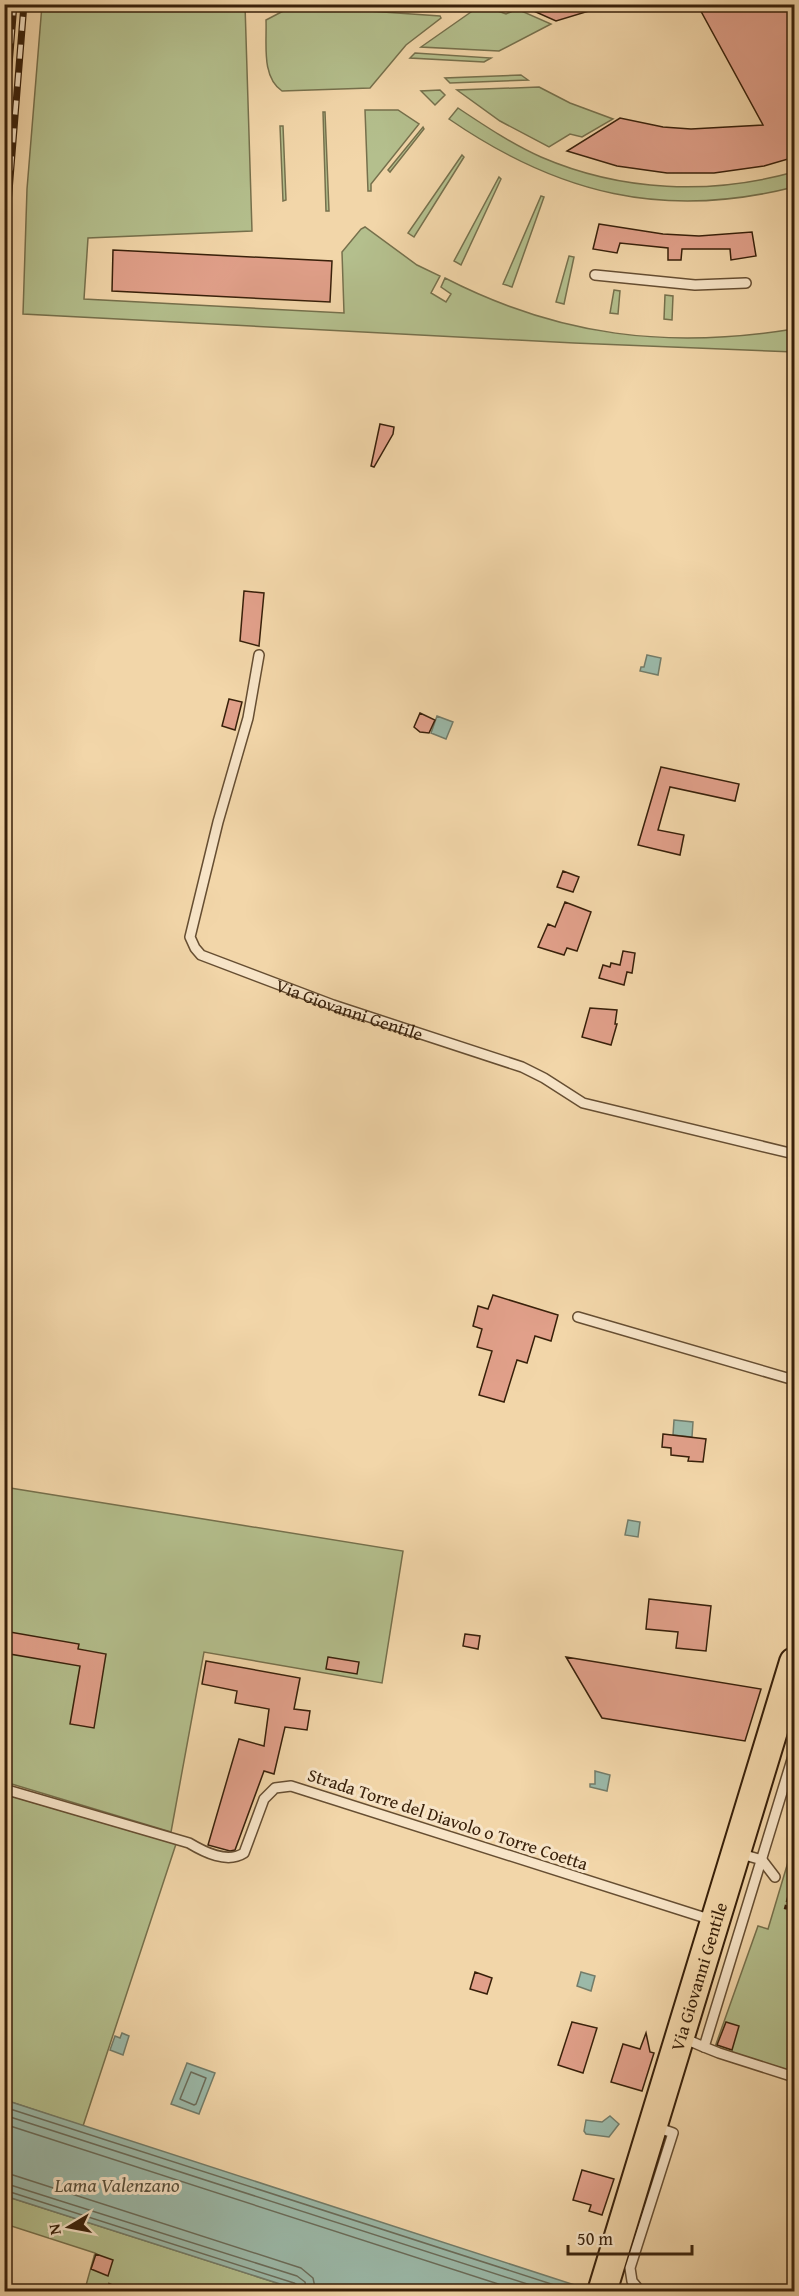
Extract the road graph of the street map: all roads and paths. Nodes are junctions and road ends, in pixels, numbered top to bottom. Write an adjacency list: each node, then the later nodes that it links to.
1 (595, 275): 2 (lane)
2 (746, 283)
3 (259, 655): 4 (lane, Via Giovanni Gentile)
4 (795, 1154)
5 (578, 1317): 6 (lane)
6 (795, 1380)
7 (795, 1662): 8 (main road, Via Giovanni Gentile)
8 (781, 1757): 10 (main road, Via Giovanni Gentile)
9 (4, 1789): 14 (lane, Strada Torre del Diavolo o Torre Coetta)
10 (749, 1856): 12 (lane); 14 (main road, Via Giovanni Gentile); 15 (lane)
11 (795, 1876): 13 (path)
12 (775, 1877)
13 (795, 1912)
14 (715, 1921): 15 (main road, Via Giovanni Gentile)
15 (717, 1957): 16 (main road, Via Giovanni Gentile)
16 (692, 2041): 17 (lane); 18 (main road, Via Giovanni Gentile)
17 (795, 2077)
18 (653, 2126): 21 (main road, Via Giovanni Gentile); 22 (lane)
19 (108, 2284): 20 (path)
20 (129, 2292)
21 (602, 2292)
22 (641, 2292)

